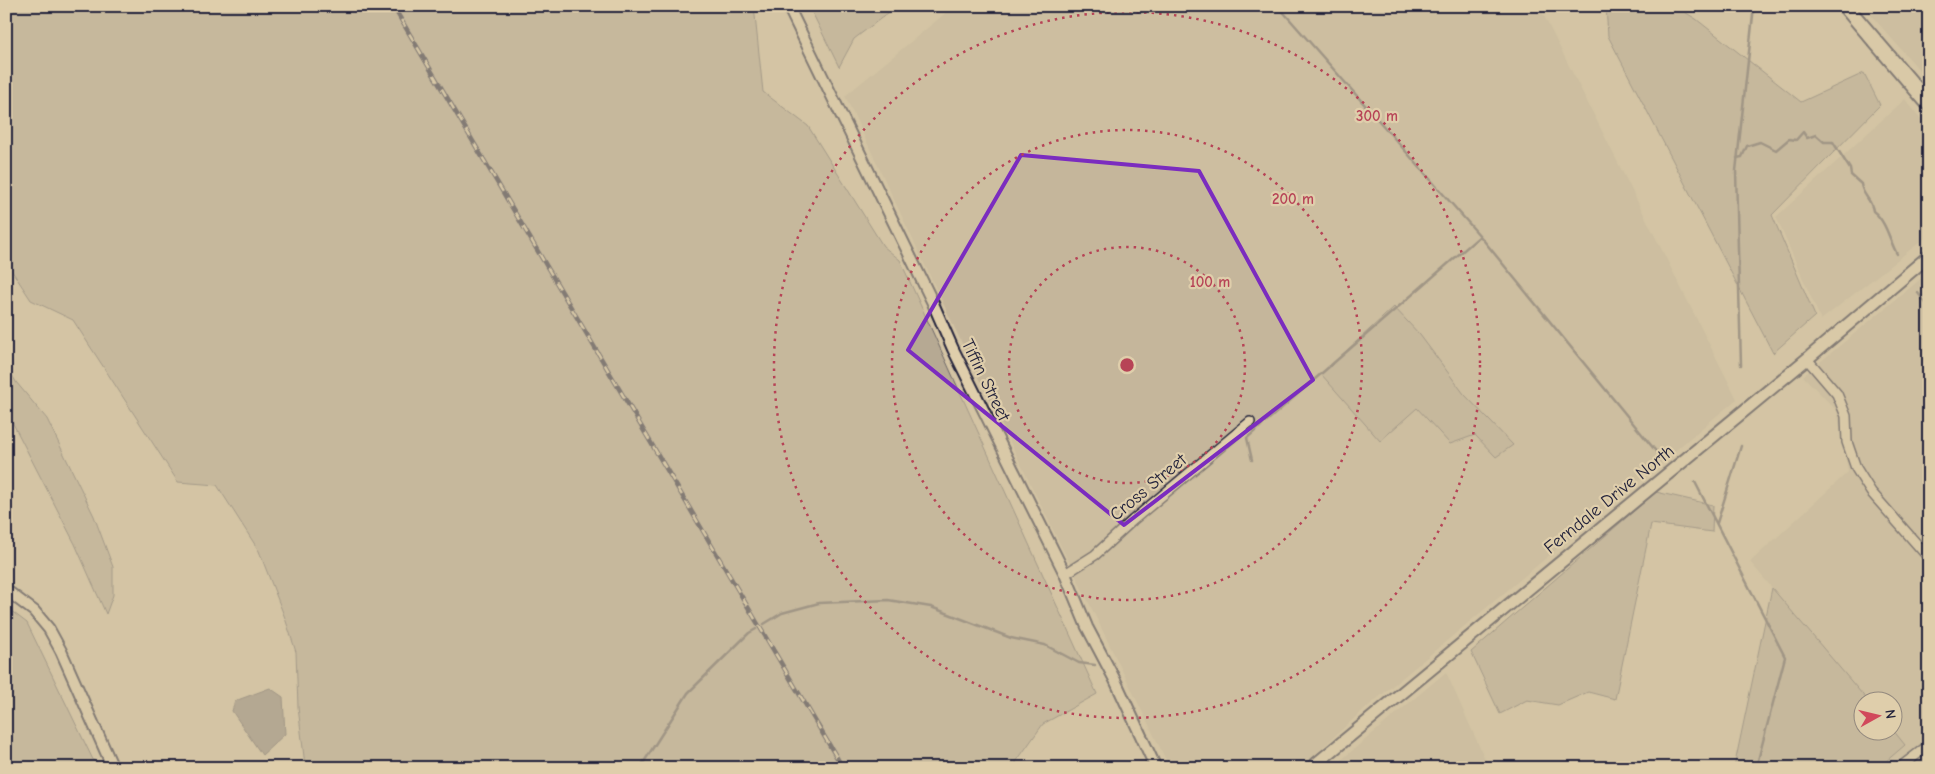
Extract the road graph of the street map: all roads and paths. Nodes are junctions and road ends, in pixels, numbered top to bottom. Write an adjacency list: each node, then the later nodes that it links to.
1 (788, 6): 8 (street, Tiffin Street)
2 (1845, 6): 3 (main road)
3 (1929, 104)
4 (1929, 256): 5 (main road, Ferndale Drive North)
5 (1807, 359): 7 (street); 13 (main road, Ferndale Drive North)
6 (1250, 422): 8 (street, Cross Street)
7 (1929, 558)
8 (1065, 574): 12 (street, Tiffin Street)
9 (6, 590): 11 (street)
10 (1929, 745): 14 (street)
11 (113, 768)
12 (1156, 768)
13 (1311, 768)
14 (1899, 768)

